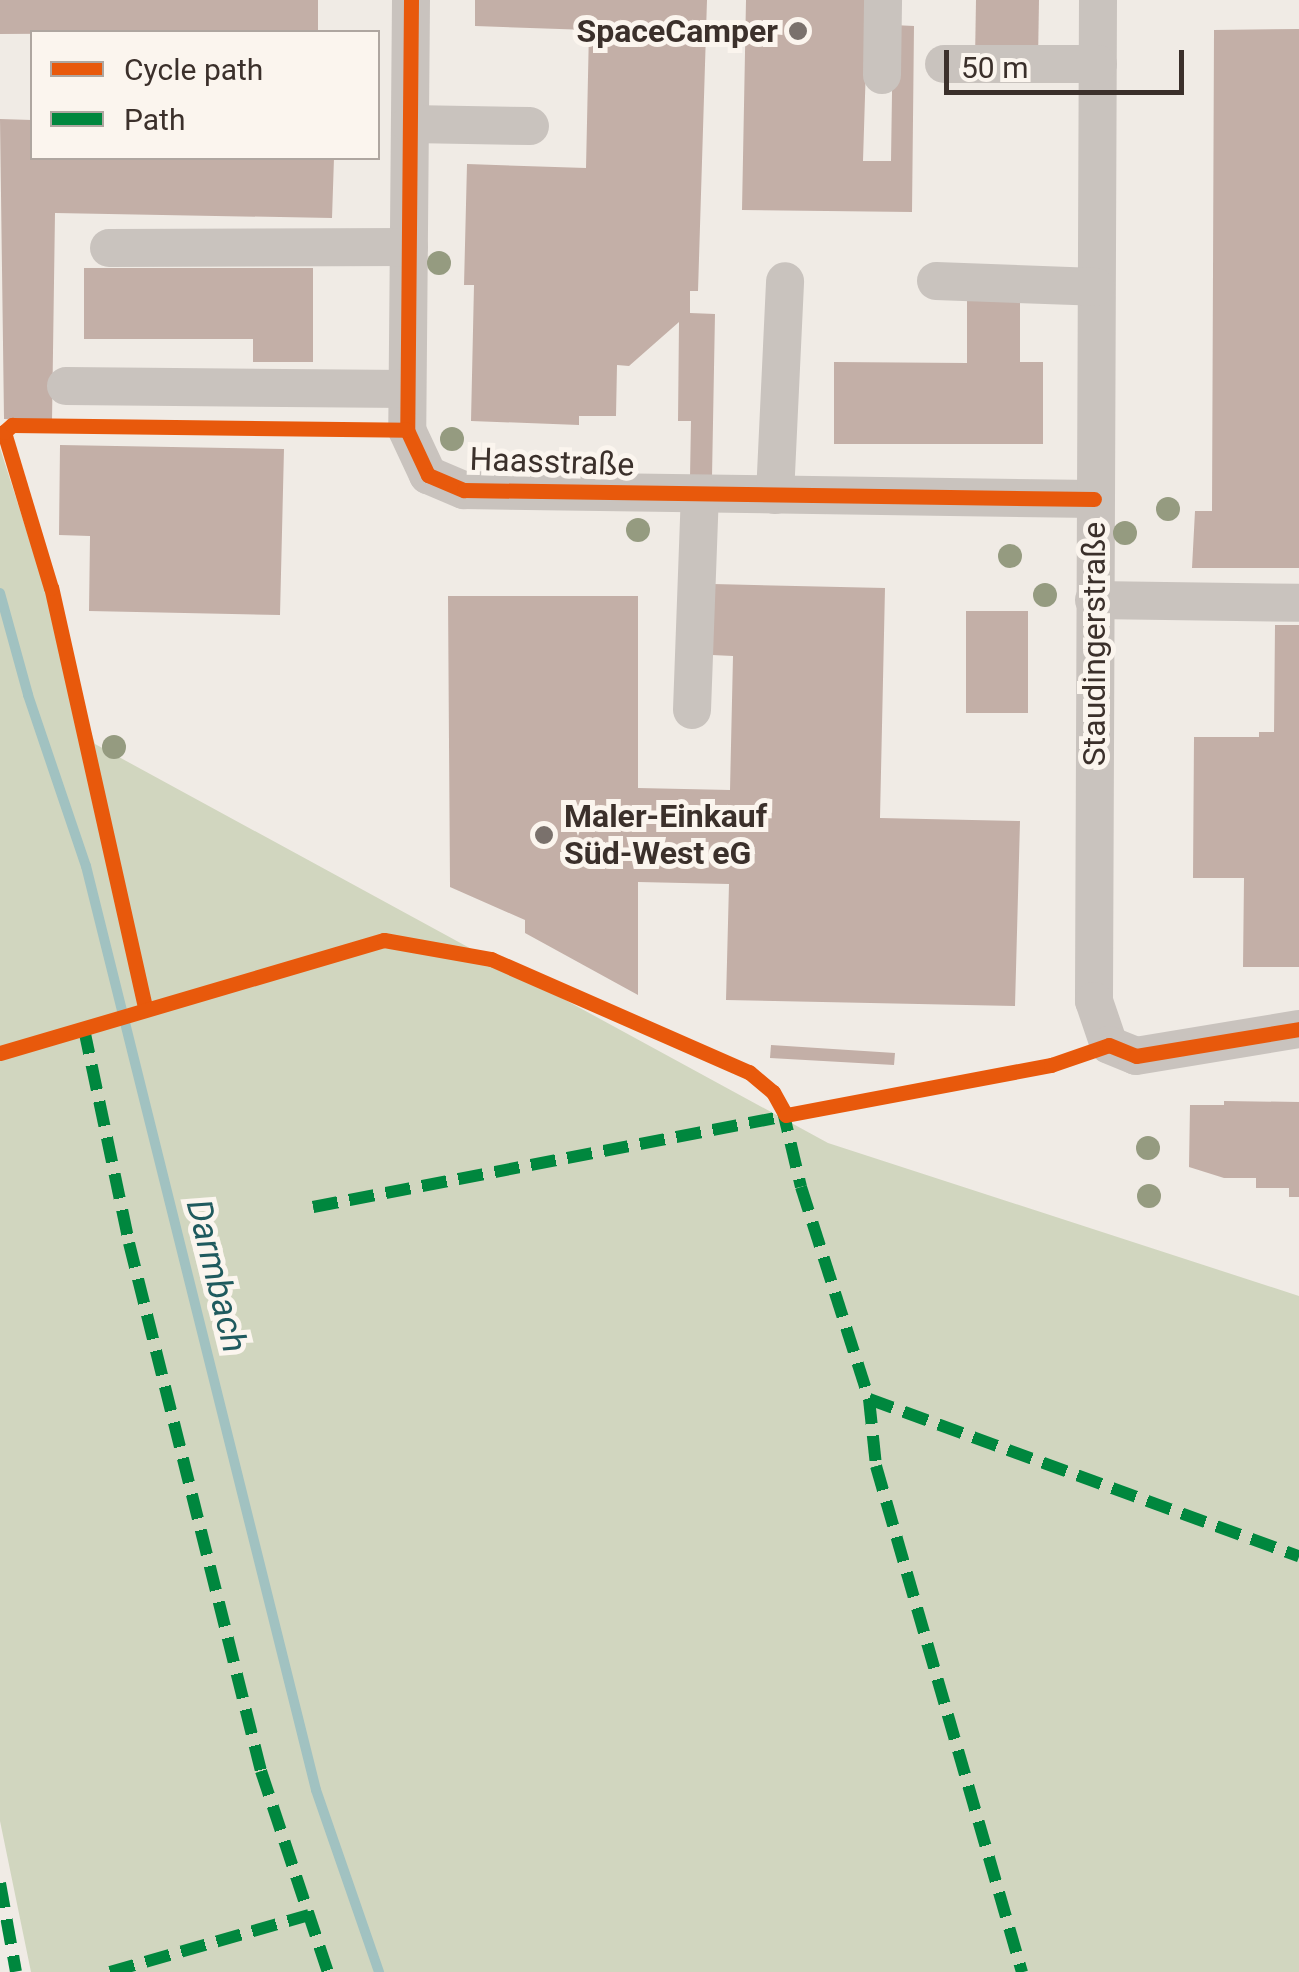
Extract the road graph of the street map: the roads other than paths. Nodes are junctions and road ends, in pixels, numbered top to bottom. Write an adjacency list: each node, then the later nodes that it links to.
1 (411, 0): 7 (street, Haasstraße)
2 (883, 0): 6 (street)
3 (1098, 0): 5 (street, Staudingerstraße)
4 (944, 64): 5 (street)
5 (1098, 64): 13 (street, Staudingerstraße)
6 (882, 75)
7 (410, 124): 8 (street); 10 (street, Haasstraße)
8 (530, 126)
9 (109, 248): 10 (street)
10 (409, 248): 15 (street, Haasstraße)
11 (936, 280): 13 (street)
12 (785, 281): 17 (street)
13 (1096, 286): 18 (street, Staudingerstraße)
14 (66, 386): 15 (street)
15 (407, 389): 16 (street, Haasstraße)
16 (700, 494): 17 (street, Haasstraße); 21 (street)
17 (775, 495): 18 (street, Haasstraße)
18 (1094, 500): 19 (street, Staudingerstraße)
19 (1094, 600): 20 (street); 22 (street, Staudingerstraße)
20 (1299, 602)
21 (692, 710)
22 (1299, 1029)

